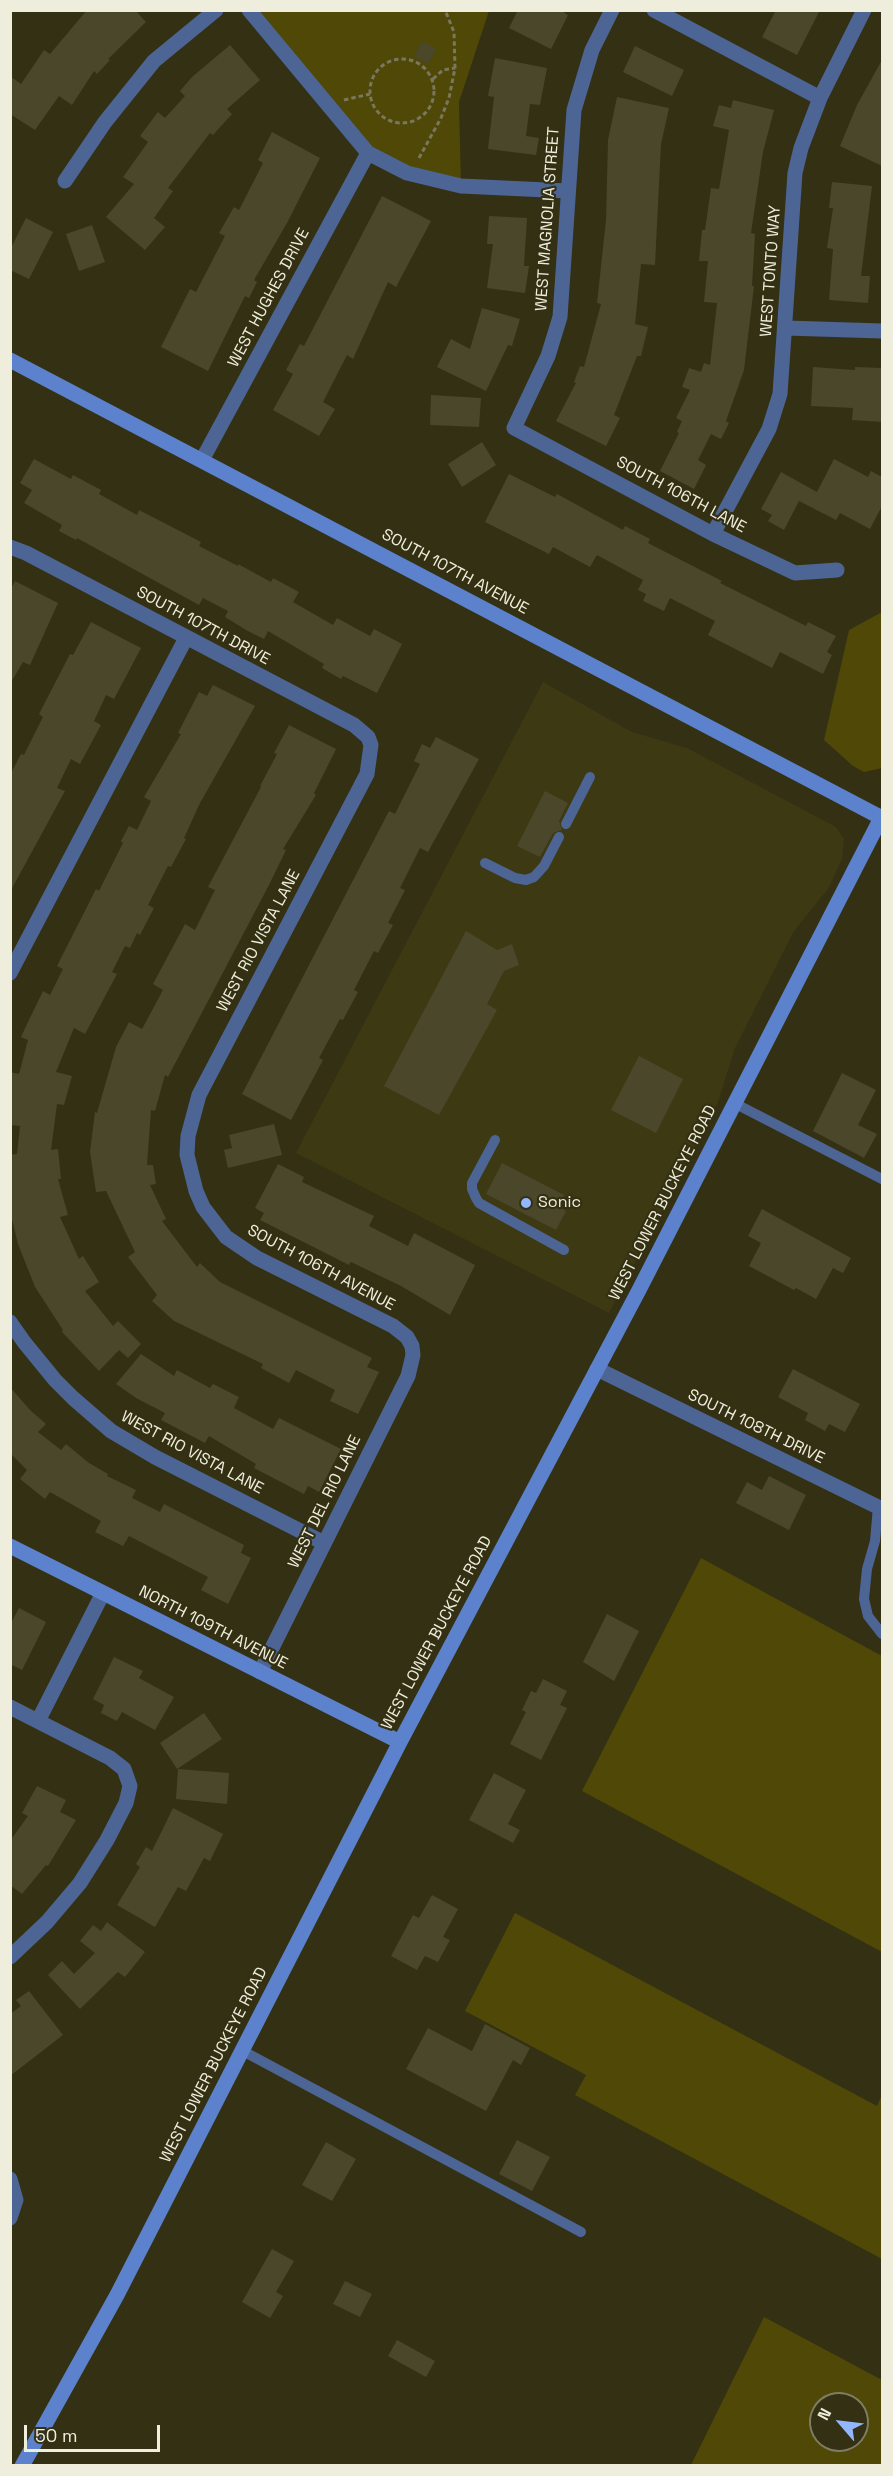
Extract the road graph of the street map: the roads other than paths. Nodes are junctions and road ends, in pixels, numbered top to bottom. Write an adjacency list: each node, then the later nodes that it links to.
1 (216, 10): 8 (street)
2 (249, 10): 7 (street)
3 (612, 10): 9 (street, WEST MAGNOLIA STREET)
4 (654, 10): 6 (street)
5 (864, 10): 6 (street, WEST TONTO WAY)
6 (820, 98): 10 (street, WEST TONTO WAY)
7 (368, 153): 9 (street); 14 (street, WEST HUGHES DRIVE)
8 (65, 181)
9 (568, 191): 13 (street, WEST MAGNOLIA STREET)
10 (786, 328): 11 (street); 15 (street, WEST TONTO WAY)
11 (882, 331)
12 (10, 360): 14 (main road, SOUTH 107TH AVENUE)
13 (514, 428): 15 (street, SOUTH 106TH LANE)
14 (202, 460): 21 (main road, SOUTH 107TH AVENUE)
15 (713, 534): 17 (street, SOUTH 106TH LANE)
16 (10, 547): 18 (street, SOUTH 107TH DRIVE)
17 (837, 570)
18 (186, 638): 19 (street, SOUTH 107TH DRIVE); 25 (street)
19 (371, 745): 28 (street, WEST RIO VISTA LANE)
20 (590, 777): 22 (lane)
21 (882, 817): 26 (main road, WEST LOWER BUCKEYE ROAD)
22 (566, 824)
23 (559, 837): 24 (lane)
24 (485, 863)
25 (10, 973)
26 (734, 1103): 29 (lane); 33 (main road, WEST LOWER BUCKEYE ROAD)
27 (495, 1140): 30 (lane)
28 (187, 1155): 32 (street, SOUTH 106TH AVENUE)
29 (882, 1179)
30 (564, 1250)
31 (10, 1322): 35 (street, WEST RIO VISTA LANE)
32 (412, 1346): 35 (street, WEST DEL RIO LANE)
33 (597, 1369): 34 (street, SOUTH 108TH DRIVE); 42 (main road, WEST LOWER BUCKEYE ROAD)
34 (878, 1506): 38 (lane)
35 (324, 1543): 39 (street, WEST DEL RIO LANE)
36 (10, 1546): 37 (main road, NORTH 109TH AVENUE)
37 (104, 1593): 39 (main road, NORTH 109TH AVENUE); 41 (street)
38 (882, 1634)
39 (260, 1672): 42 (main road, NORTH 109TH AVENUE)
40 (10, 1707): 41 (street)
41 (38, 1721): 43 (street)
42 (400, 1742): 44 (main road, WEST LOWER BUCKEYE ROAD)
43 (10, 1957)
44 (241, 2050): 47 (lane); 48 (main road, WEST LOWER BUCKEYE ROAD)
45 (10, 2179): 46 (street)
46 (12, 2214)
47 (581, 2232)
48 (22, 2466)

